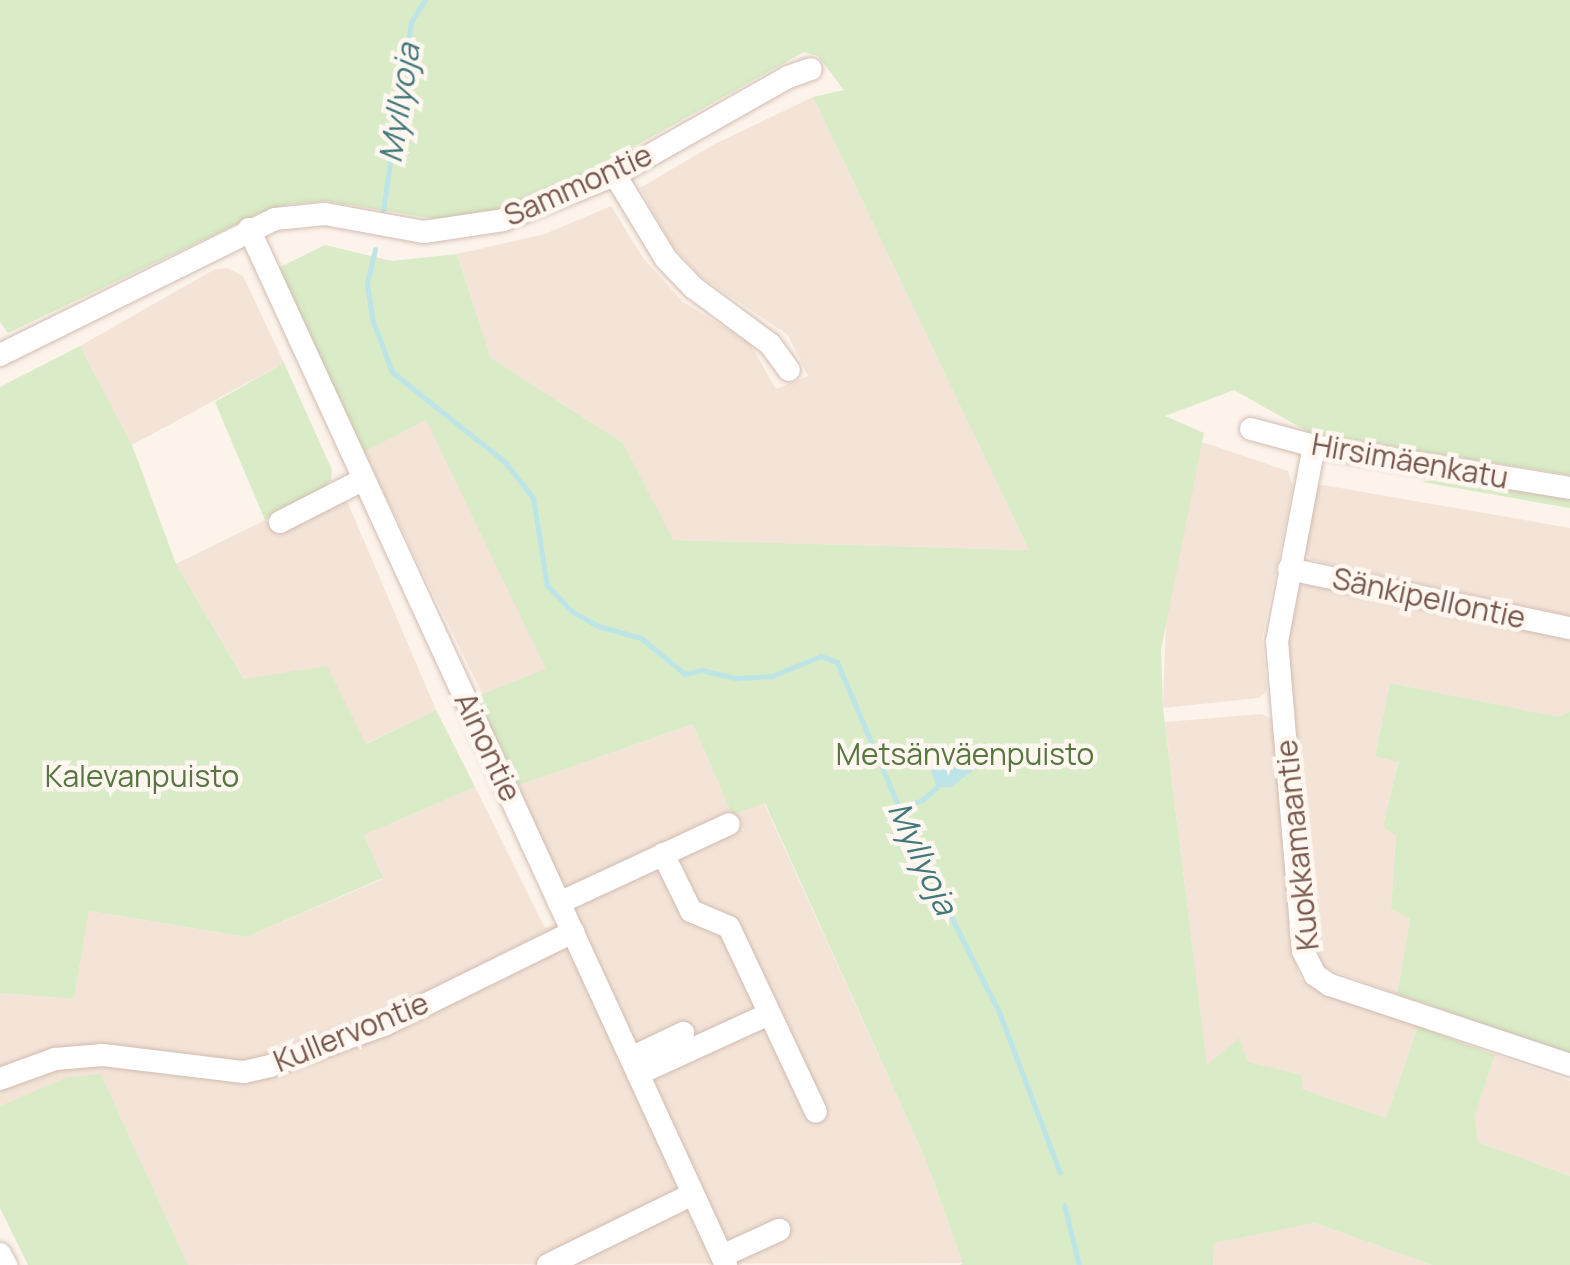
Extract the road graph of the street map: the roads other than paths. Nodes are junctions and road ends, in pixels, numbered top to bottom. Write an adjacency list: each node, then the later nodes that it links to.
1 (811, 69): 2 (street, Sammontie)
2 (615, 175): 3 (street, Sammontie); 5 (street)
3 (249, 229): 4 (street, Sammontie); 8 (street, Ainontie)
4 (0, 355)
5 (788, 370)
6 (1251, 429): 7 (street, Hirsimäenkatu)
7 (1314, 446): 9 (street, Hirsimäenkatu); 11 (street, Kuokkamaantie)
8 (364, 480): 10 (street); 15 (street, Ainontie)
9 (1570, 488)
10 (280, 522)
11 (1289, 568): 12 (street, Sänkipellontie); 19 (street, Kuokkamaantie)
12 (1570, 628)
13 (729, 824): 14 (street)
14 (664, 854): 15 (street); 17 (street)
15 (560, 903): 16 (street, Ainontie)
16 (573, 932): 20 (street, Ainontie); 21 (street, Kullervontie)
17 (769, 1014): 20 (street); 22 (street)
18 (683, 1033): 20 (street)
19 (1570, 1065)
20 (634, 1066): 23 (street, Ainontie)
21 (0, 1079)
22 (816, 1112)
23 (694, 1194): 26 (street, Ainontie); 28 (street)
24 (779, 1230): 26 (street)
25 (0, 1254): 27 (street)
26 (724, 1260)
27 (6, 1265)
28 (548, 1265)

